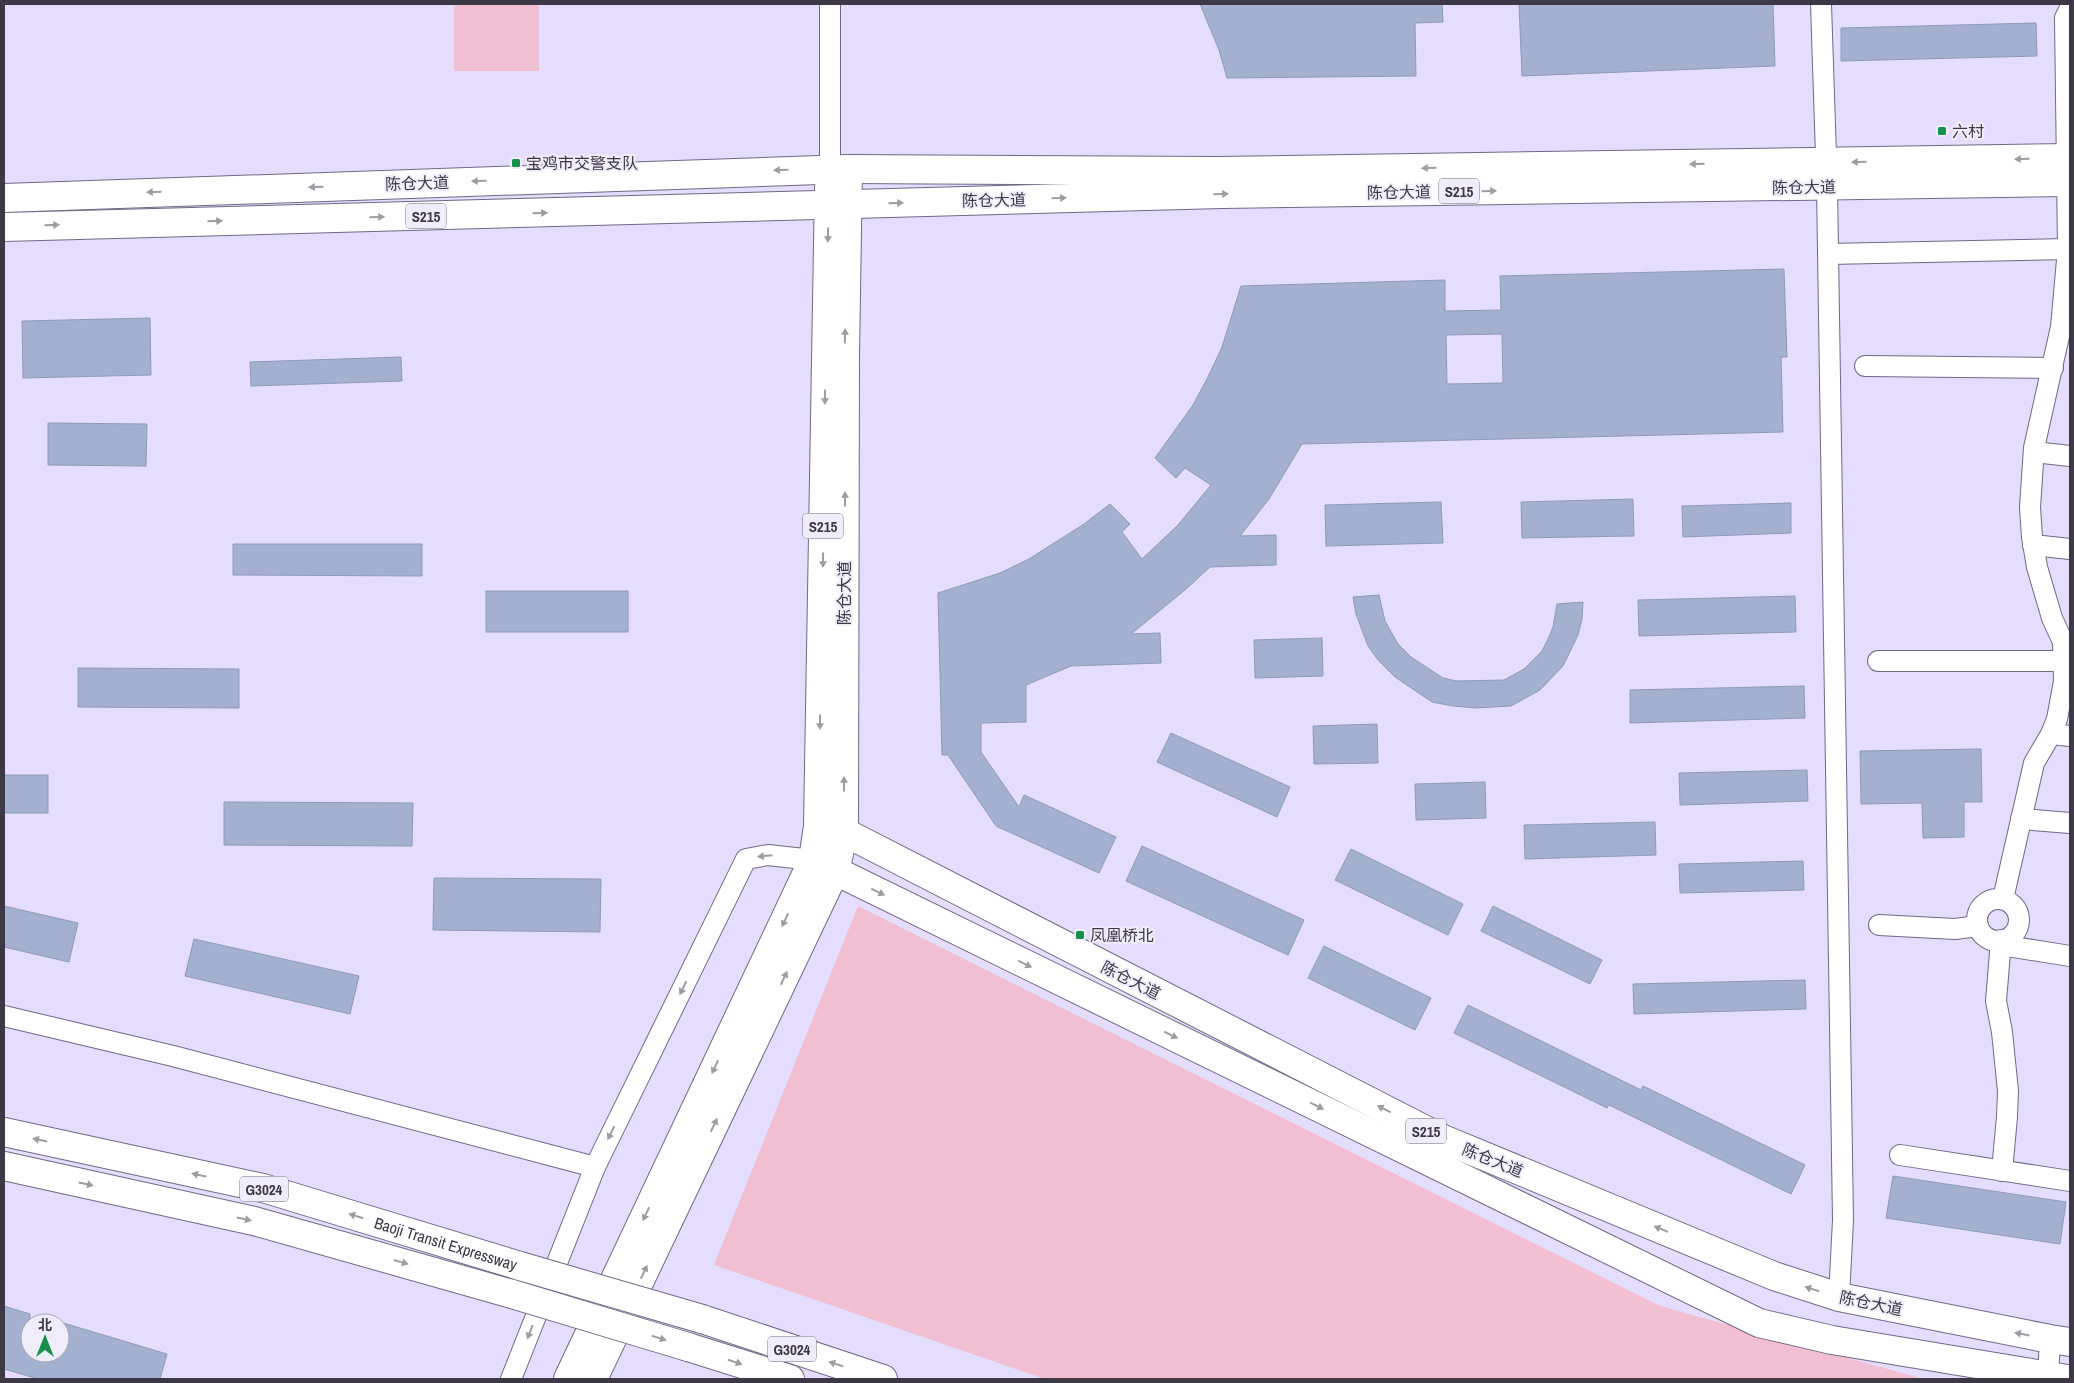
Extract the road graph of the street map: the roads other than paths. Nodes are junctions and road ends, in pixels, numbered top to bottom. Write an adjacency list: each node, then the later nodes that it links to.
1 (830, 4): 4 (street)
2 (1820, 4): 6 (street)
3 (2070, 8): 5 (street)
4 (839, 169): 6 (main road, 陈仓大道 / S215, one-way to 4); 7 (main road, 陈仓大道 / S215, one-way to 7); 8 (main road, 陈仓大道 / S215)
5 (2069, 170): 6 (main road, 陈仓大道 / S215); 10 (street)
6 (1826, 174): 8 (main road, 陈仓大道 / S215, one-way to 6); 11 (street)
7 (4, 198)
8 (838, 205): 9 (main road, 陈仓大道 / S215, one-way to 8); 23 (main road, 陈仓大道 / S215)
9 (4, 226)
10 (2069, 248): 11 (street); 12 (street)
11 (1828, 254): 37 (street)
12 (2060, 360): 13 (street); 14 (street)
13 (1865, 366)
14 (2034, 452): 15 (street); 16 (street)
15 (2070, 456)
16 (2034, 545): 17 (street); 18 (street)
17 (2070, 549)
18 (2066, 649): 19 (street); 20 (street)
19 (1878, 661)
20 (2061, 735): 21 (street)
21 (2021, 819): 22 (street); 25 (street)
22 (2070, 823)
23 (831, 829): 24 (main road, 陈仓大道 / S215); 37 (main road, 陈仓大道 / S215, one-way to 23)
24 (824, 866): 34 (street, one-way to 34); 40 (main road, one-way to 40); 41 (main road, one-way to 24); 44 (main road, one-way to 44)
25 (2003, 899): 27 (street); 28 (street)
26 (1879, 925): 27 (street)
27 (1978, 926): 28 (street)
28 (2001, 943): 29 (street); 35 (street)
29 (2070, 956)
30 (4, 1016): 34 (street)
31 (4, 1132): 43 (main road, Baoji Transit Expressway / G3024, one-way to 31, bridge)
32 (1900, 1155): 35 (street)
33 (4, 1166): 42 (main road, Baoji Transit Expressway / G3024, one-way to 42, bridge)
34 (594, 1167): 39 (street, one-way to 39)
35 (2002, 1170): 36 (street)
36 (2070, 1181)
37 (1839, 1297): 38 (main road, 陈仓大道 / S215, one-way to 37)
38 (2060, 1340): 44 (street)
39 (511, 1379)
40 (568, 1379)
41 (593, 1379)
42 (790, 1379)
43 (882, 1379)
44 (2055, 1379)

